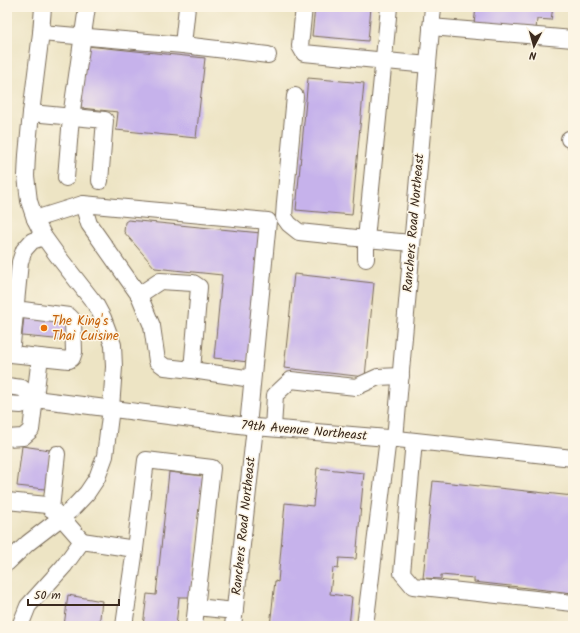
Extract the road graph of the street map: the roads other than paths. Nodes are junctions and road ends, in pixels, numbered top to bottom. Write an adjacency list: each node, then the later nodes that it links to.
1 (43, 7): 8 (street)
2 (87, 7): 9 (street)
3 (187, 7): 11 (street)
4 (304, 7): 13 (street)
5 (389, 7): 13 (street)
6 (433, 7): 7 (street, Ranchers Road Northeast)
7 (431, 27): 10 (street); 14 (street, Ranchers Road Northeast)
8 (41, 33): 9 (street); 16 (street)
9 (83, 36): 11 (street); 17 (street)
10 (573, 39)
11 (183, 45): 12 (street)
12 (268, 55)
13 (384, 61): 14 (street); 23 (street)
14 (428, 65): 24 (street, Ranchers Road Northeast)
15 (294, 96): 23 (street)
16 (31, 113): 17 (street); 21 (street)
17 (71, 117): 18 (street); 19 (street)
18 (66, 178)
19 (100, 181)
20 (83, 204): 21 (street); 26 (street); 31 (street, Ranchers Road Northeast)
21 (35, 219): 22 (street)
22 (44, 237): 27 (street); 35 (street)
23 (366, 239): 24 (street); 25 (street)
24 (412, 243): 30 (street, Ranchers Road Northeast)
25 (366, 259)
26 (139, 295): 29 (street); 29 (street)
27 (15, 309): 28 (street); 28 (street)
28 (40, 357): 33 (street)
29 (192, 370): 31 (street)
30 (401, 376): 37 (street); 39 (street, Ranchers Road Northeast)
31 (252, 379): 36 (street, Ranchers Road Northeast)
32 (7, 386): 33 (street, 79th Avenue Northeast)
33 (35, 399): 34 (street, 79th Avenue Northeast); 35 (street, 79th Avenue Northeast); 38 (street)
34 (7, 404)
35 (111, 408): 36 (street, 79th Avenue Northeast); 44 (street)
36 (251, 427): 37 (street, 79th Avenue Northeast); 50 (street, Ranchers Road Northeast)
37 (273, 428): 39 (street, 79th Avenue Northeast)
38 (7, 438)
39 (392, 438): 40 (street, 79th Avenue Northeast); 54 (street, Ranchers Road Northeast)
40 (414, 441): 42 (street, 79th Avenue Northeast); 48 (street)
41 (57, 454): 44 (street)
42 (573, 458)
43 (7, 501): 44 (street)
44 (56, 513): 45 (street); 47 (street)
45 (82, 541): 46 (street); 51 (street)
46 (135, 548): 49 (street); 52 (street)
47 (7, 563)
48 (573, 603)
49 (196, 607): 50 (street); 53 (street)
50 (234, 619)
51 (20, 626)
52 (124, 626)
53 (194, 626)
54 (365, 626)

